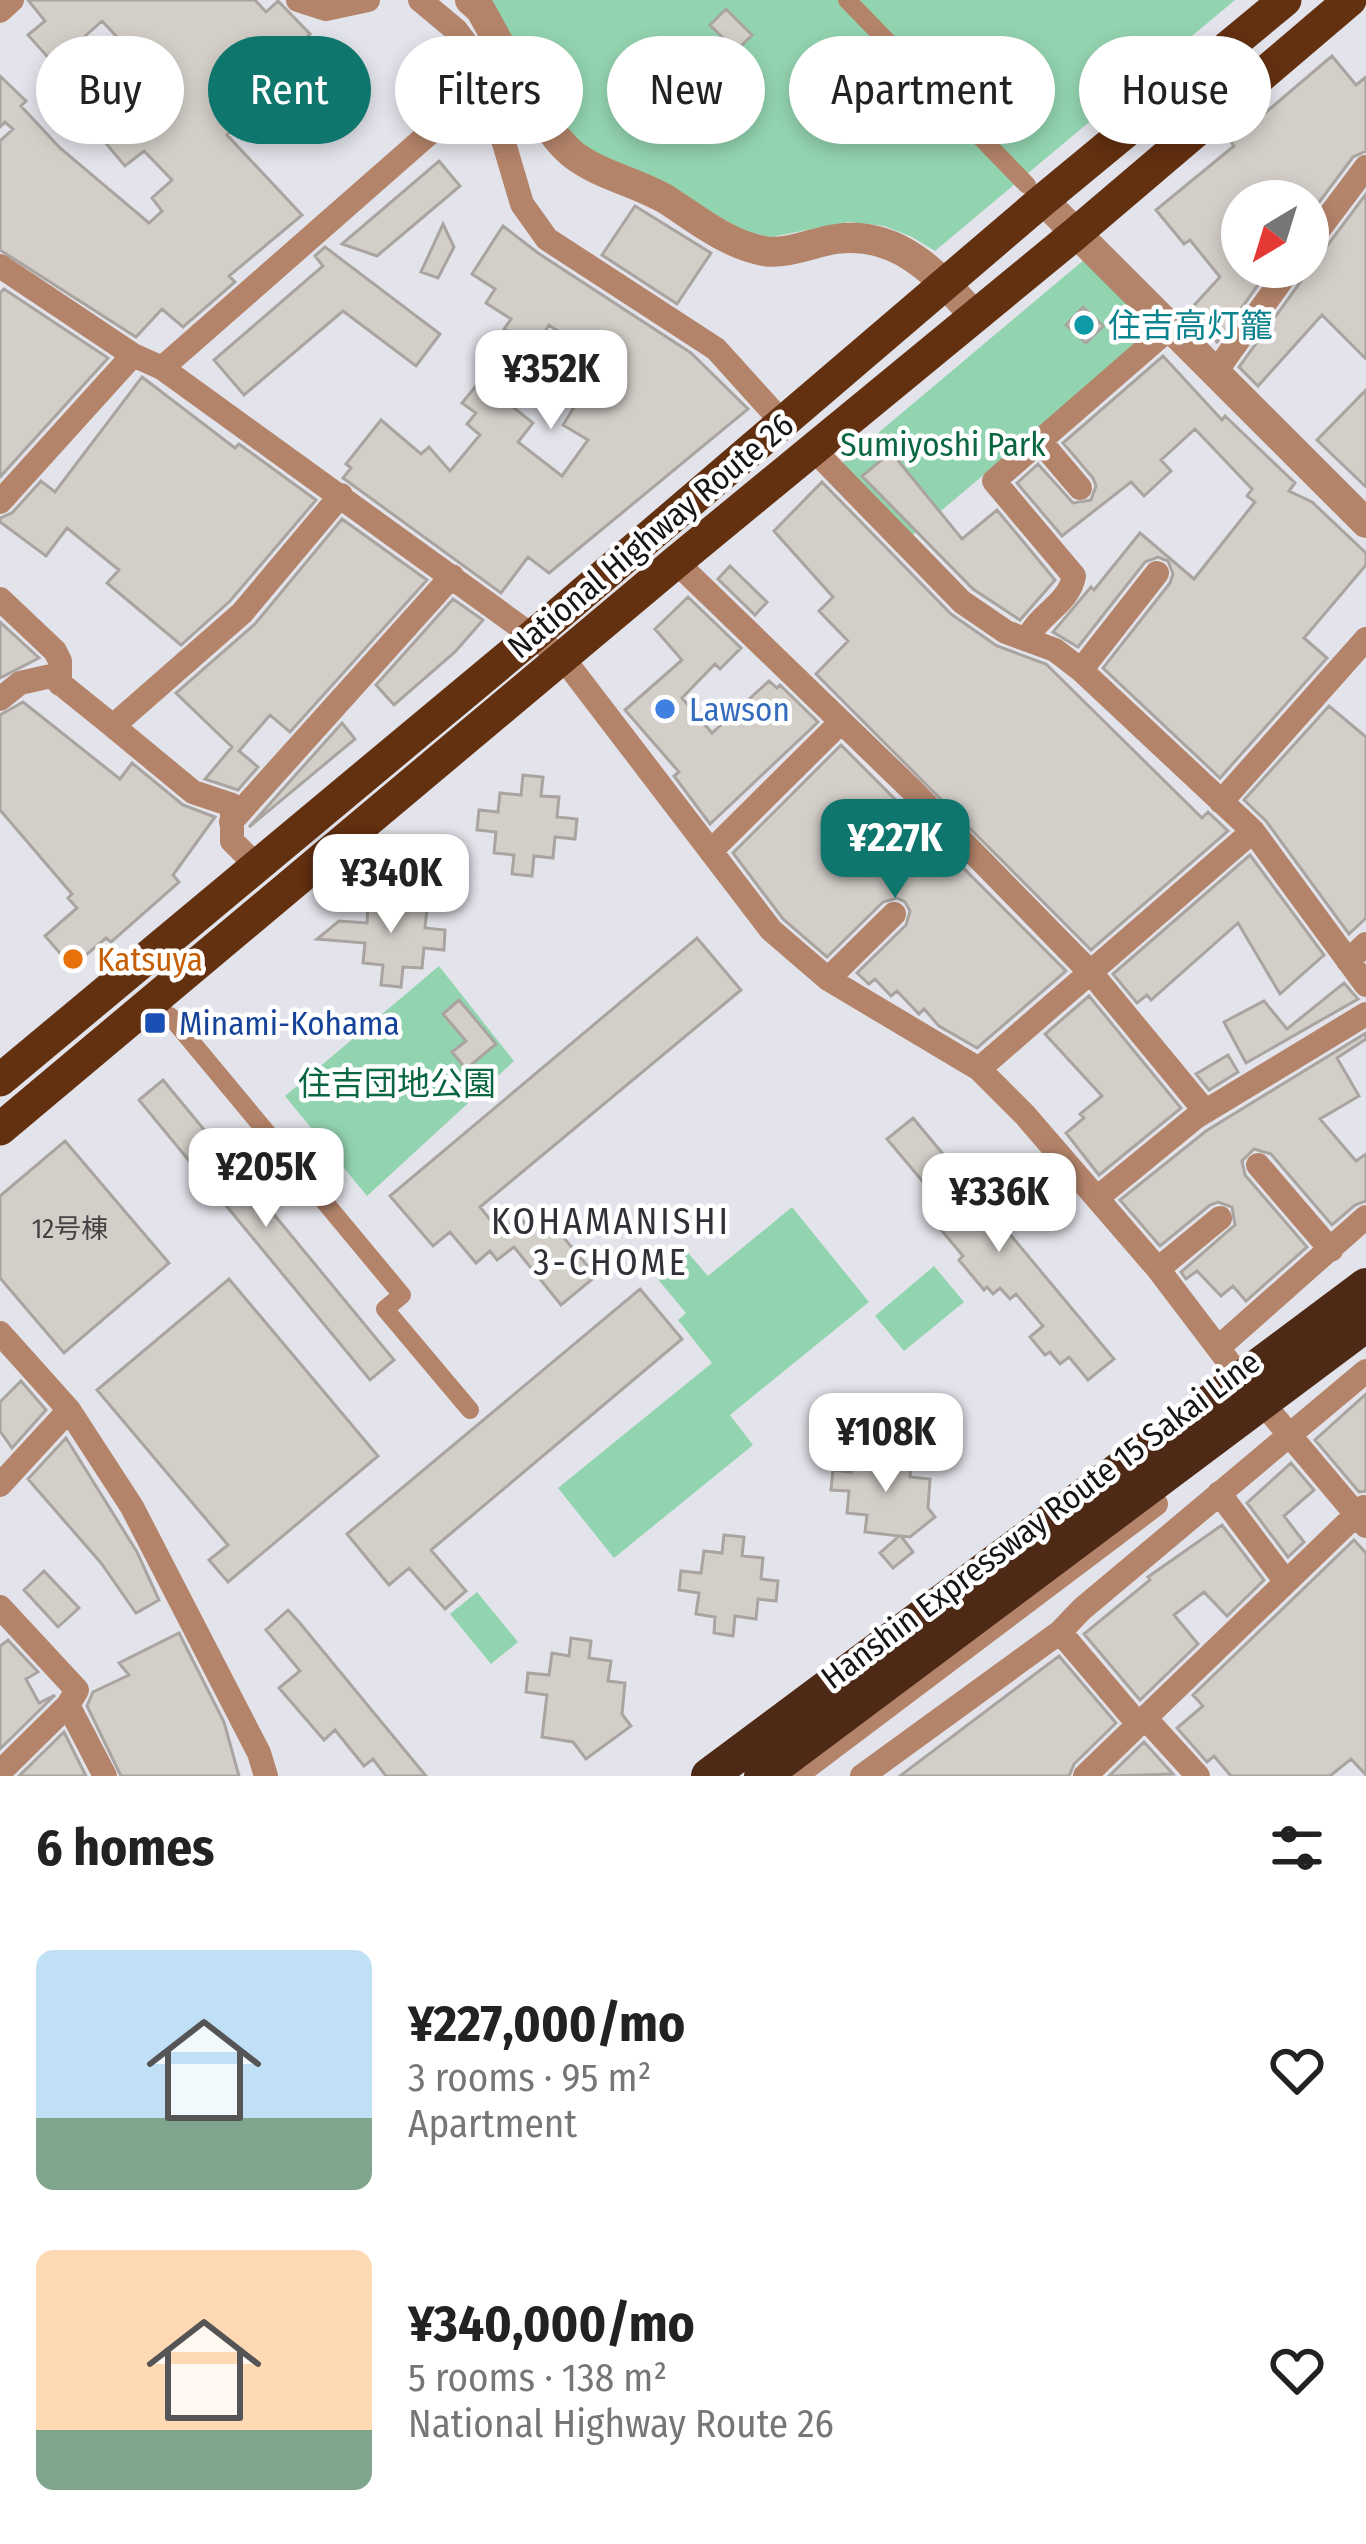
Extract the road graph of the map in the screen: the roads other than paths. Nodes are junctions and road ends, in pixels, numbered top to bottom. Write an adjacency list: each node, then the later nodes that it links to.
1 (13, 0): 9 (street)
2 (298, 0): 3 (street)
3 (368, 0)
4 (420, 0): 10 (street)
5 (470, 0): 11 (street)
6 (848, 0): 16 (street)
7 (1285, 0): 16 (highway, National Highway Route 26)
8 (1350, 0): 18 (highway, National Highway Route 26)
9 (0, 11)
10 (463, 36)
11 (490, 36)
12 (418, 144): 25 (street)
13 (504, 144): 27 (street)
14 (564, 144): 20 (street)
15 (1366, 166): 17 (street)
16 (1035, 192): 18 (street); 20 (highway, National Highway Route 26)
17 (1329, 216)
18 (1075, 234): 22 (highway, National Highway Route 26); 23 (street)
19 (0, 266): 24 (street)
20 (945, 283): 22 (street); 27 (highway, National Highway Route 26)
21 (1277, 288): 26 (street)
22 (974, 315): 29 (highway, National Highway Route 26)
23 (1172, 327): 26 (street); 28 (street)
24 (133, 355): 25 (street); 32 (street)
25 (162, 368): 31 (street)
26 (1217, 370): 33 (street)
27 (782, 422): 38 (highway, National Highway Route 26)
28 (1040, 441): 30 (street); 40 (street)
29 (813, 449): 34 (highway, National Highway Route 26); 40 (street)
30 (1080, 488)
31 (341, 495): 36 (street); 46 (street)
32 (0, 502)
33 (1366, 523)
34 (676, 562): 41 (highway, National Highway Route 26); 45 (street)
35 (1157, 573): 42 (street)
36 (452, 576): 38 (street); 48 (street)
37 (0, 598): 43 (street)
38 (533, 636): 41 (street); 51 (highway, National Highway Route 26)
39 (1366, 639): 47 (street)
40 (1027, 640): 42 (street)
41 (563, 658): 50 (street); 62 (highway, National Highway Route 26)
42 (1081, 670): 47 (street)
43 (60, 684): 44 (street); 46 (street)
44 (0, 699)
45 (842, 722): 50 (street); 54 (street)
46 (113, 726): 48 (street)
47 (1221, 802): 49 (street)
48 (231, 822): 51 (street)
49 (1253, 830): 53 (street); 54 (street)
50 (712, 851): 55 (street)
51 (256, 865): 60 (highway, National Highway Route 26)
52 (894, 914): 55 (street)
53 (1357, 952): 56 (street)
54 (1092, 974): 59 (street); 61 (street)
55 (828, 979): 59 (street)
56 (1366, 985)
57 (1366, 1014): 61 (street)
58 (170, 1016): 77 (street)
59 (979, 1069): 64 (street)
60 (0, 1080)
61 (1205, 1111): 64 (street)
62 (0, 1129)
63 (1258, 1166): 67 (street)
64 (1097, 1198): 69 (street)
65 (1366, 1217): 67 (street)
66 (1220, 1218): 69 (street)
67 (1331, 1250): 74 (street)
68 (1366, 1268): 74 (street)
69 (1158, 1269): 74 (street)
70 (1366, 1286): 92 (highway, Hanshin Expressway Route 15 Sakai Line, bridge)
71 (1366, 1324): 93 (highway, Hanshin Expressway Route 15 Sakai Line, bridge)
72 (0, 1333): 76 (street)
73 (1366, 1340): 78 (street)
74 (1227, 1358): 78 (street); 91 (street)
75 (1365, 1375): 78 (street)
76 (68, 1410): 79 (street); 90 (street)
77 (470, 1410)
78 (1280, 1425): 80 (street); 81 (street); 94 (street)
79 (0, 1485)
80 (1220, 1493): 82 (street); 84 (street)
81 (1362, 1515): 82 (street)
82 (1286, 1582): 86 (street)
83 (0, 1607): 85 (street)
84 (1060, 1632): 86 (street); 88 (street)
85 (68, 1705): 87 (street); 89 (street)
86 (1142, 1722): 95 (street); 96 (street)
87 (0, 1772)
88 (865, 1775)
89 (105, 1776)
90 (266, 1776)
91 (696, 1776)
92 (709, 1776)
93 (762, 1776)
94 (795, 1776)
95 (1084, 1776)
96 (1198, 1776)

